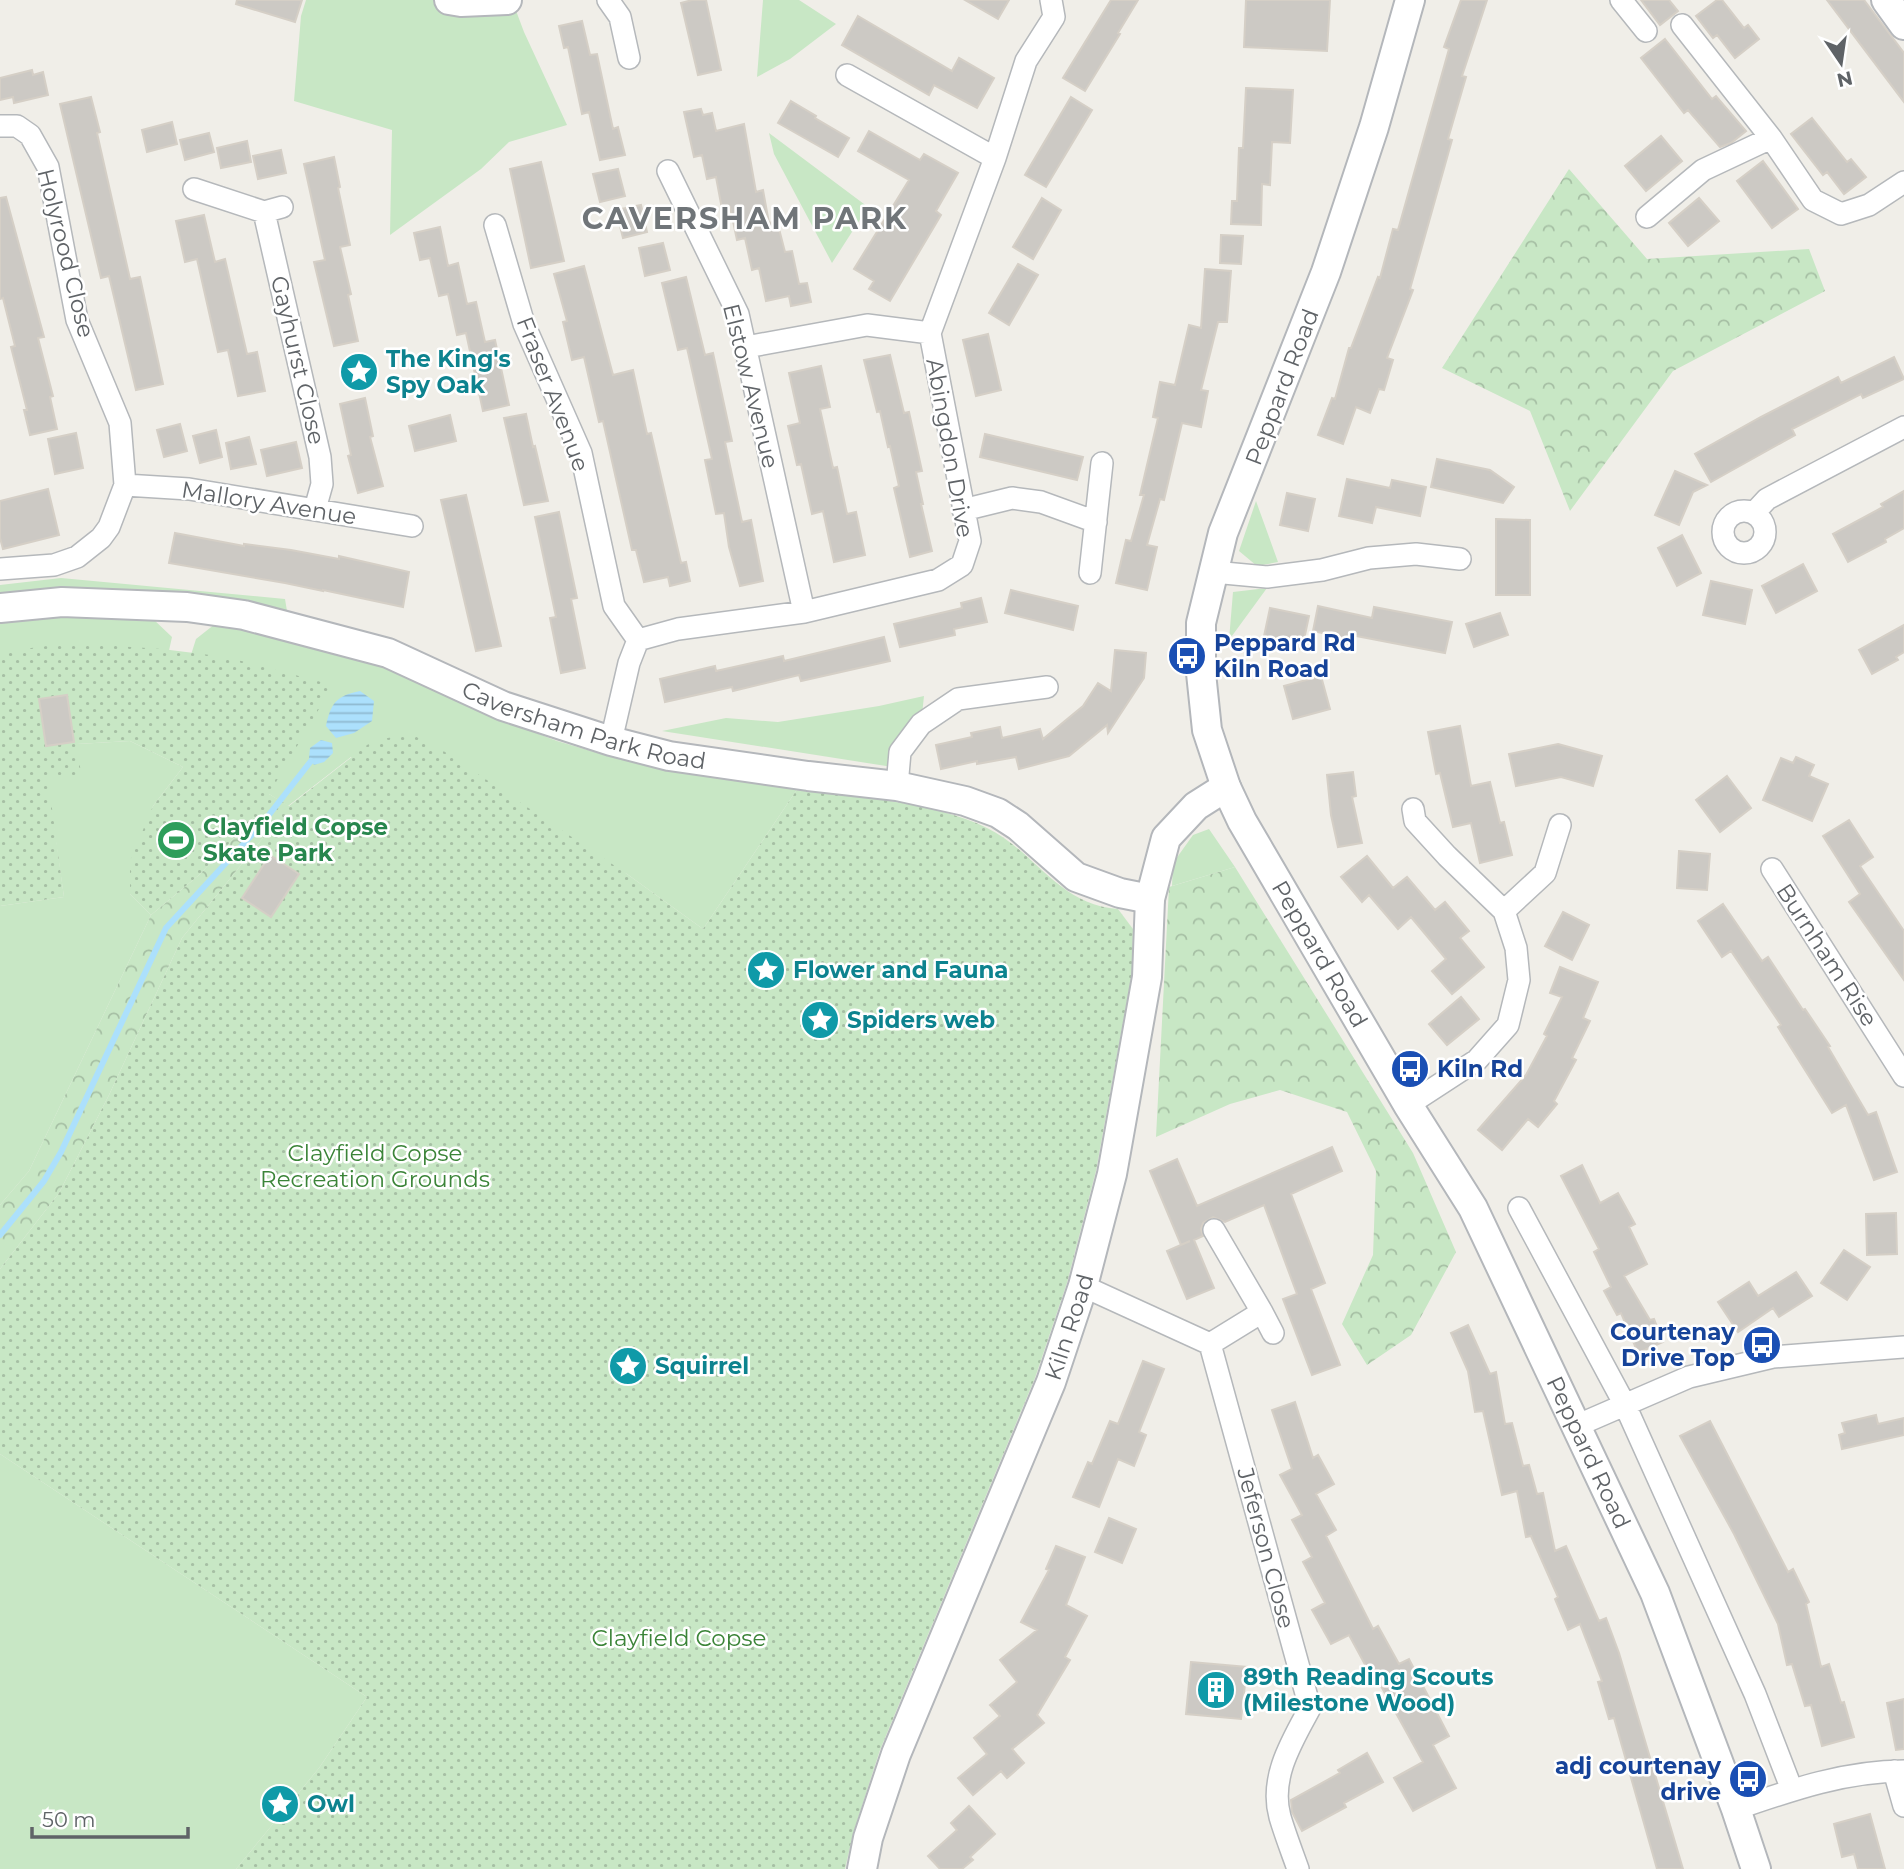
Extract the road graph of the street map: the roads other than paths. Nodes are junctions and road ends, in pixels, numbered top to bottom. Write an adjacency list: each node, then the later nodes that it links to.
1 (449, 0): 2 (street)
2 (507, 0)
3 (608, 0): 11 (street)
4 (1051, 0): 15 (street, Abingdon Drive)
5 (1410, 0): 33 (street, Peppard Road)
6 (1621, 0): 10 (street)
7 (1886, 0): 9 (street)
8 (1682, 25): 14 (street)
9 (1904, 25)
10 (1646, 31)
11 (629, 58)
12 (846, 75): 15 (street)
13 (0, 126): 25 (street, Holyrood Close)
14 (1771, 138): 17 (street); 19 (street)
15 (995, 158): 21 (street, Abingdon Drive)
16 (668, 171): 22 (street, Elstow Avenue)
17 (1904, 182)
18 (194, 189): 26 (street, Gayhurst Close)
19 (1647, 217)
20 (495, 225): 37 (street, Fraser Avenue)
21 (930, 333): 22 (street); 27 (street, Abingdon Drive)
22 (746, 347): 36 (street, Elstow Avenue)
23 (1904, 427): 28 (street)
24 (1102, 463): 29 (street)
25 (125, 485): 26 (street, Mallory Avenue); 32 (street, Holyrood Close)
26 (316, 509): 30 (street, Mallory Avenue)
27 (963, 510): 29 (street); 36 (street, Abingdon Drive)
28 (1754, 513)
29 (1096, 522): 34 (street)
30 (412, 526)
31 (1460, 559): 33 (street)
32 (0, 569)
33 (1213, 572): 41 (street, Peppard Road)
34 (1090, 573)
35 (0, 608): 39 (street, Caversham Park Road)
36 (804, 612): 37 (street, Abingdon Drive)
37 (638, 640): 39 (street)
38 (1047, 687): 40 (street)
39 (611, 741): 40 (street, Caversham Park Road)
40 (897, 786): 45 (street, Caversham Park Road)
41 (1226, 788): 45 (street, Kiln Road); 48 (street, Peppard Road)
42 (1413, 809): 46 (street)
43 (1560, 825): 46 (street)
44 (1772, 869): 47 (street, Burnham Rise)
45 (1150, 899): 51 (street, Kiln Road)
46 (1504, 911): 48 (street)
47 (1904, 1076)
48 (1408, 1105): 57 (street, Peppard Road)
49 (1519, 1208): 56 (street)
50 (1214, 1230): 52 (street)
51 (1083, 1286): 54 (street); 62 (street, Kiln Road)
52 (1262, 1312): 53 (street); 54 (street)
53 (1273, 1333)
54 (1210, 1344): 63 (street, Jeferson Close)
55 (1904, 1347): 56 (street)
56 (1625, 1405): 57 (street); 59 (street)
57 (1576, 1426): 61 (street, Peppard Road)
58 (1899, 1771): 59 (street); 60 (street)
59 (1791, 1790): 61 (street)
60 (1904, 1806)
61 (1736, 1809): 64 (street, Peppard Road)
62 (862, 1869)
63 (1298, 1869)
64 (1756, 1869)

